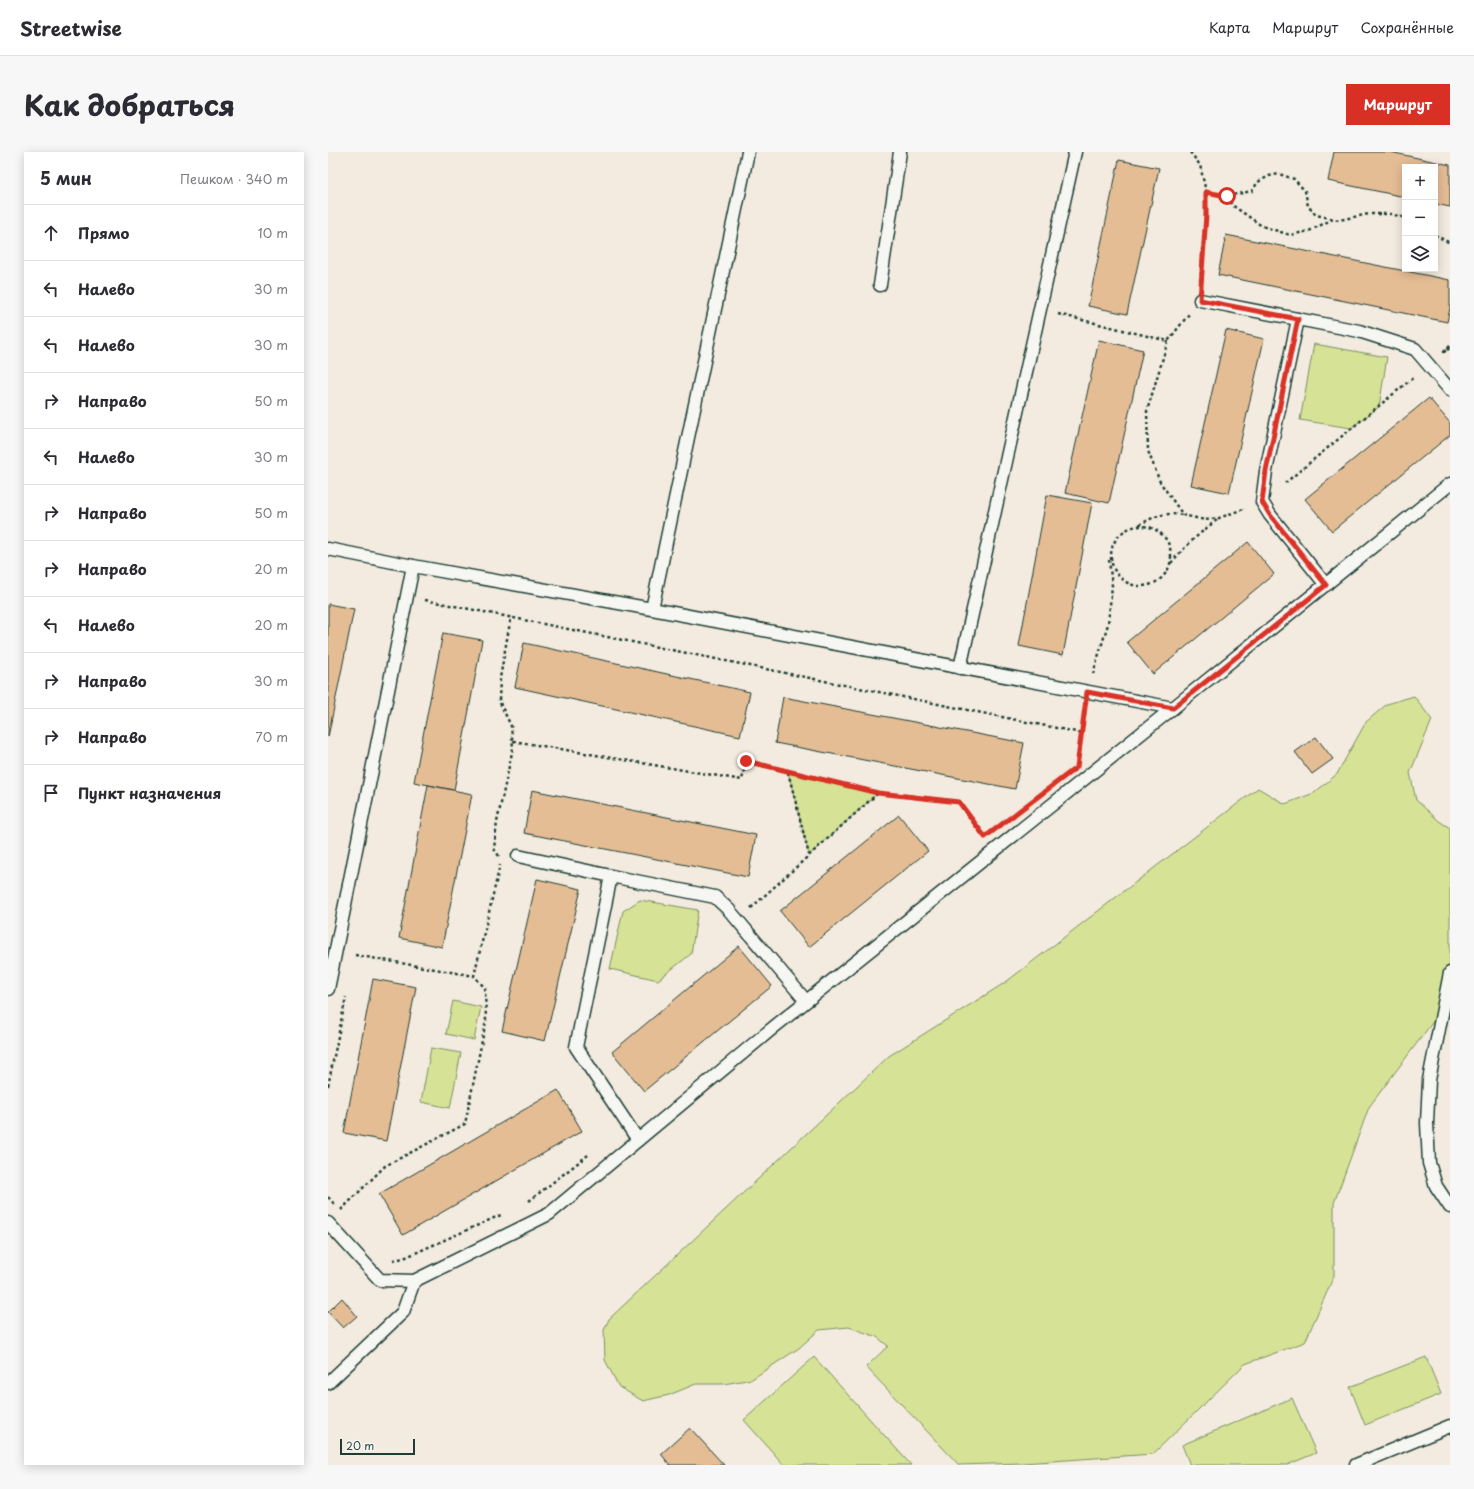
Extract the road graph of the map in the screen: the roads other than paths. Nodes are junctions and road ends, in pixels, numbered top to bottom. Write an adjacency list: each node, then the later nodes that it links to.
1 (748, 152): 12 (lane)
2 (900, 152): 4 (lane)
3 (1075, 152): 13 (lane)
4 (880, 285)
5 (1200, 300): 6 (lane)
6 (1298, 319): 7 (lane); 11 (lane)
7 (1450, 390)
8 (1450, 484): 11 (lane)
9 (328, 549): 10 (lane)
10 (413, 566): 12 (lane); 18 (lane)
11 (1326, 585): 14 (lane)
12 (652, 609): 13 (lane)
13 (960, 668): 14 (lane)
14 (1173, 708): 19 (lane)
15 (518, 856): 16 (lane)
16 (611, 876): 19 (lane); 20 (lane)
17 (1450, 973): 21 (lane)
18 (328, 989)
19 (806, 1001): 20 (lane)
20 (638, 1140): 23 (lane)
21 (1450, 1207)
22 (328, 1223): 23 (lane)
23 (414, 1281): 24 (lane)
24 (328, 1383)
25 (1450, 1426): 26 (lane)
26 (1356, 1465)

